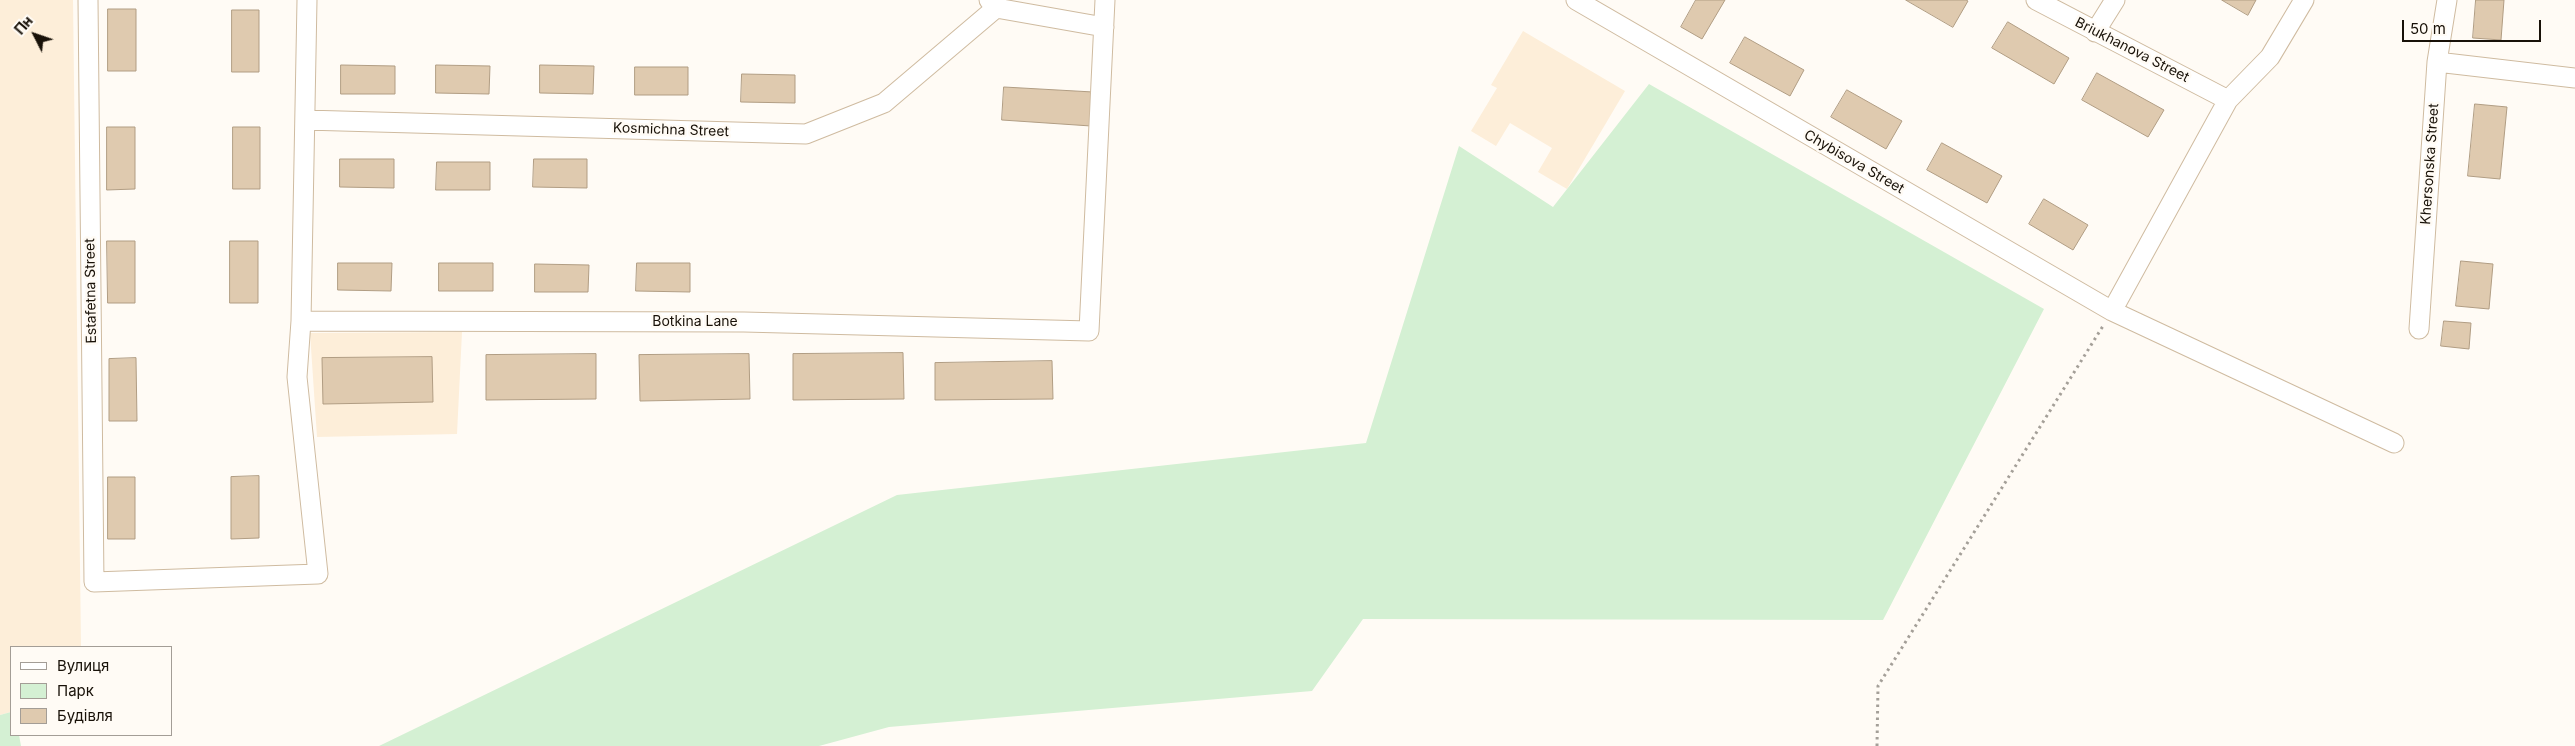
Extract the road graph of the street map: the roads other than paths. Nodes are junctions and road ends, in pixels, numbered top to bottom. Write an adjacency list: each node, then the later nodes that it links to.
1 (88, 0): 18 (street, Estafetna Street)
2 (307, 0): 16 (street)
3 (1105, 0): 11 (street)
4 (1576, 0): 10 (street, Chybisova Street)
5 (2036, 0): 12 (street, Briukhanova Street)
6 (2115, 0): 12 (street)
7 (2304, 0): 15 (street)
8 (2447, 0): 13 (street, Khersonska Street)
9 (993, 4): 11 (street); 16 (street, Kosmichna Street)
10 (1600, 6): 17 (street, Chybisova Street)
11 (1104, 27): 18 (street, Botkina Lane)
12 (2095, 32): 15 (street, Briukhanova Street)
13 (2437, 62): 14 (street); 19 (street, Khersonska Street)
14 (2575, 78)
15 (2228, 100): 17 (street)
16 (304, 120): 18 (street)
17 (2112, 311): 20 (street, Chybisova Street)
18 (300, 321)
19 (2419, 329)
20 (2394, 443)

